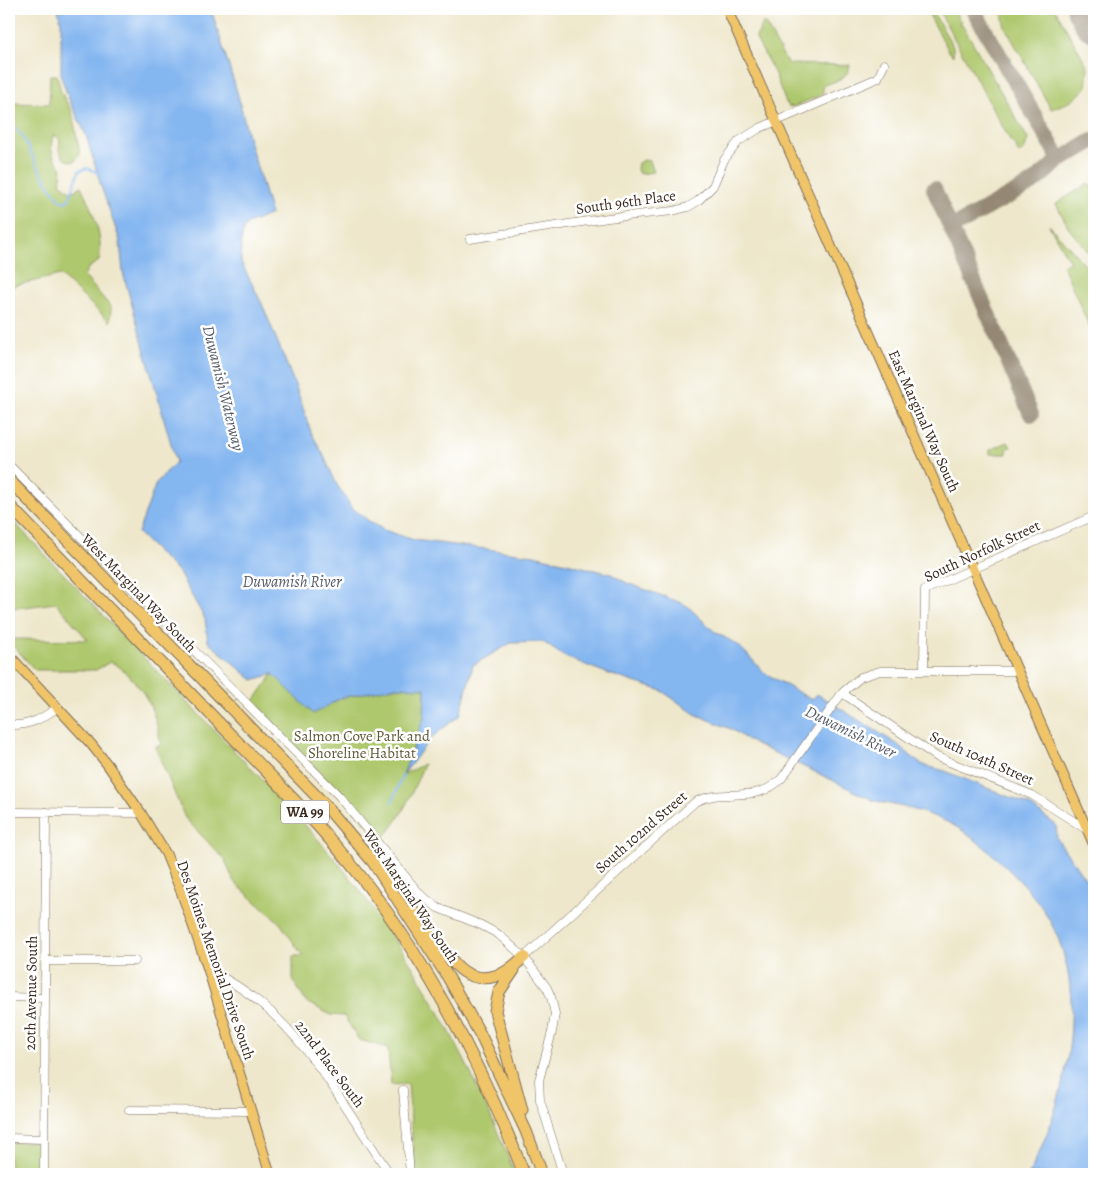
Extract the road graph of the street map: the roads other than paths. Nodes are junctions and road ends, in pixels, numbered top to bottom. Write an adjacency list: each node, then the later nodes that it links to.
1 (727, 9): 3 (main road, East Marginal Way South)
2 (884, 64): 3 (street, South 96th Place)
3 (777, 122): 4 (street, South 96th Place); 9 (main road, East Marginal Way South)
4 (470, 239)
5 (9, 465): 22 (street)
6 (9, 480): 21 (highway, West Marginal Way South / WA 99)
7 (9, 505): 38 (highway, West Marginal Way South / WA 99)
8 (1094, 516): 9 (street, South Norfolk Street)
9 (974, 570): 11 (street, South Norfolk Street); 12 (main road, East Marginal Way South)
10 (9, 655): 14 (main road, Des Moines Memorial Drive South)
11 (924, 670): 12 (street, South 102nd Street); 13 (street, South 102nd Street)
12 (1017, 670): 19 (main road, East Marginal Way South)
13 (842, 693): 19 (street, South 104th Street); 22 (street, South 102nd Street)
14 (58, 708): 15 (street); 18 (main road, Des Moines Memorial Drive South)
15 (9, 726)
16 (9, 812): 17 (street)
17 (46, 812): 18 (street); 23 (street, 20th Avenue South)
18 (141, 812): 25 (main road, Des Moines Memorial Drive South)
19 (1086, 829): 20 (main road, East Marginal Way South)
20 (1094, 845)
21 (373, 862): 22 (highway); 31 (highway, West Marginal Way South / WA 99)
22 (524, 957): 31 (highway); 40 (street)
23 (46, 960): 24 (street); 27 (street, 20th Avenue South)
24 (135, 961)
25 (208, 969): 30 (main road, Des Moines Memorial Drive South); 36 (street, 22nd Place South)
26 (9, 997): 27 (street)
27 (45, 998): 33 (street, 20th Avenue South)
28 (403, 1090): 37 (street)
29 (129, 1110): 30 (street)
30 (251, 1111): 35 (main road, Des Moines Memorial Drive South)
31 (526, 1131): 39 (highway, West Marginal Way South / WA 99)
32 (9, 1138): 33 (street)
33 (43, 1139): 34 (street, 20th Avenue South)
34 (44, 1174)
35 (270, 1174)
36 (390, 1174)
37 (410, 1174)
38 (524, 1174)
39 (542, 1174)
40 (563, 1174)

